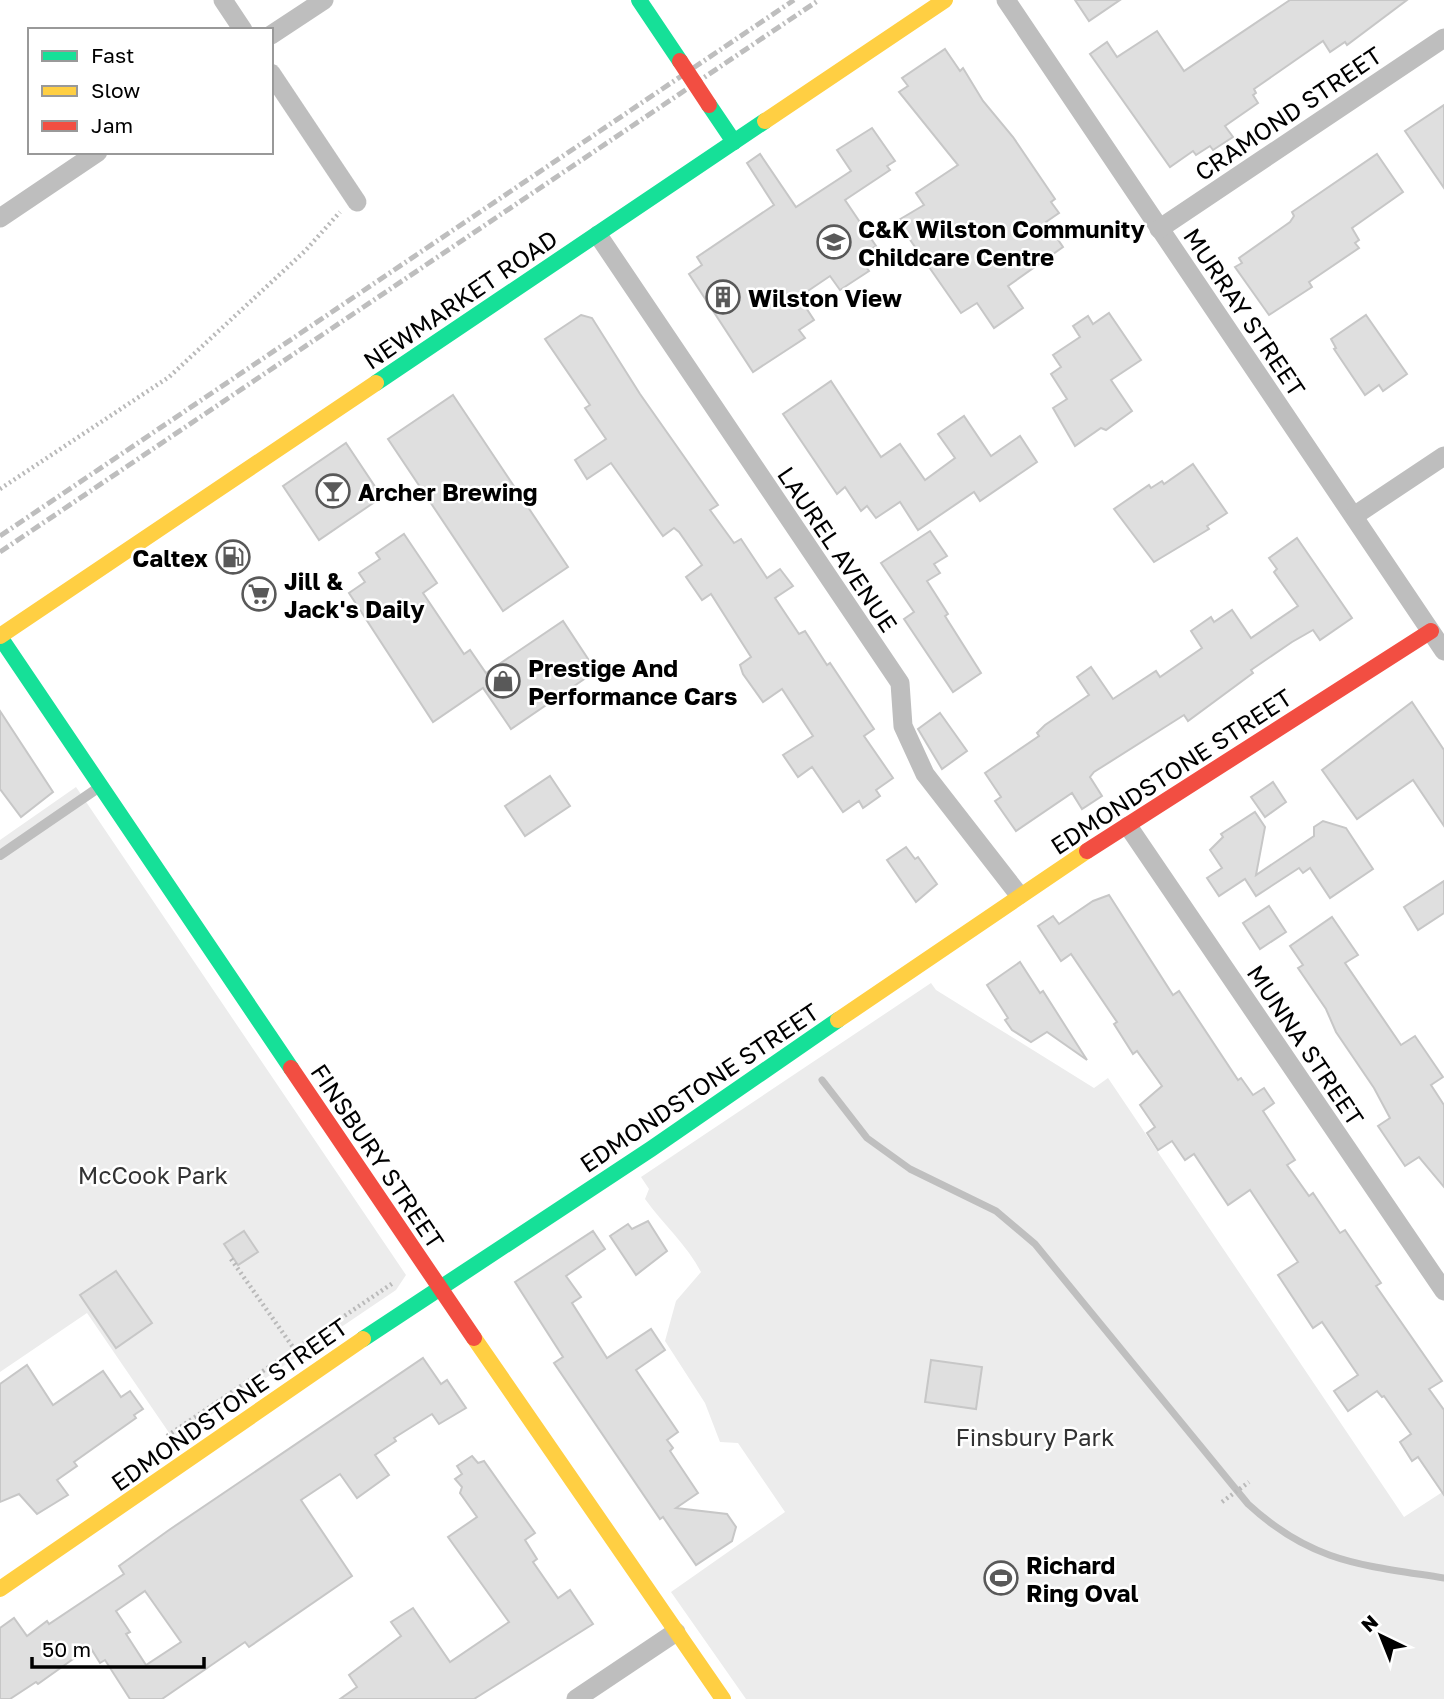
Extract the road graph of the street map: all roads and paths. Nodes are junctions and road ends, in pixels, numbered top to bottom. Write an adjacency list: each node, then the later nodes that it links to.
1 (223, 0): 6 (street)
2 (324, 0): 7 (street)
3 (639, 0): 10 (street, bridge)
4 (945, 0): 10 (street, NEWMARKET ROAD)
5 (1006, 0): 14 (street, MURRAY STREET)
6 (242, 28)
7 (273, 34)
8 (1444, 37): 14 (street, CRAMOND STREET)
9 (273, 76): 12 (street)
10 (734, 142): 15 (street, NEWMARKET ROAD)
11 (95, 154): 13 (street)
12 (354, 198): 17 (path)
13 (0, 218)
14 (1159, 229): 18 (street, MURRAY STREET)
15 (598, 235): 20 (street, NEWMARKET ROAD); 25 (street, LAUREL AVENUE)
16 (1444, 456): 18 (street)
17 (0, 489)
18 (1354, 516): 19 (street, MURRAY STREET)
19 (1431, 631): 21 (street, MURRAY STREET); 23 (street, EDMONDSTONE STREET)
20 (0, 636): 22 (street, FINSBURY STREET)
21 (1444, 651)
22 (100, 787): 24 (lane); 28 (street, FINSBURY STREET)
23 (1128, 825): 25 (street, EDMONDSTONE STREET); 29 (street, MUNNA STREET)
24 (0, 855)
25 (1019, 895): 28 (street, EDMONDSTONE STREET)
26 (231, 1259): 30 (path)
27 (393, 1283): 30 (path)
28 (439, 1287): 34 (street, EDMONDSTONE STREET); 35 (street, FINSBURY STREET)
29 (1444, 1291)
30 (295, 1350): 31 (path)
31 (167, 1436)
32 (1249, 1482): 33 (path)
33 (1222, 1502)
34 (0, 1589)
35 (676, 1632): 36 (street); 37 (street, FINSBURY STREET)
36 (576, 1699)
37 (723, 1699)

